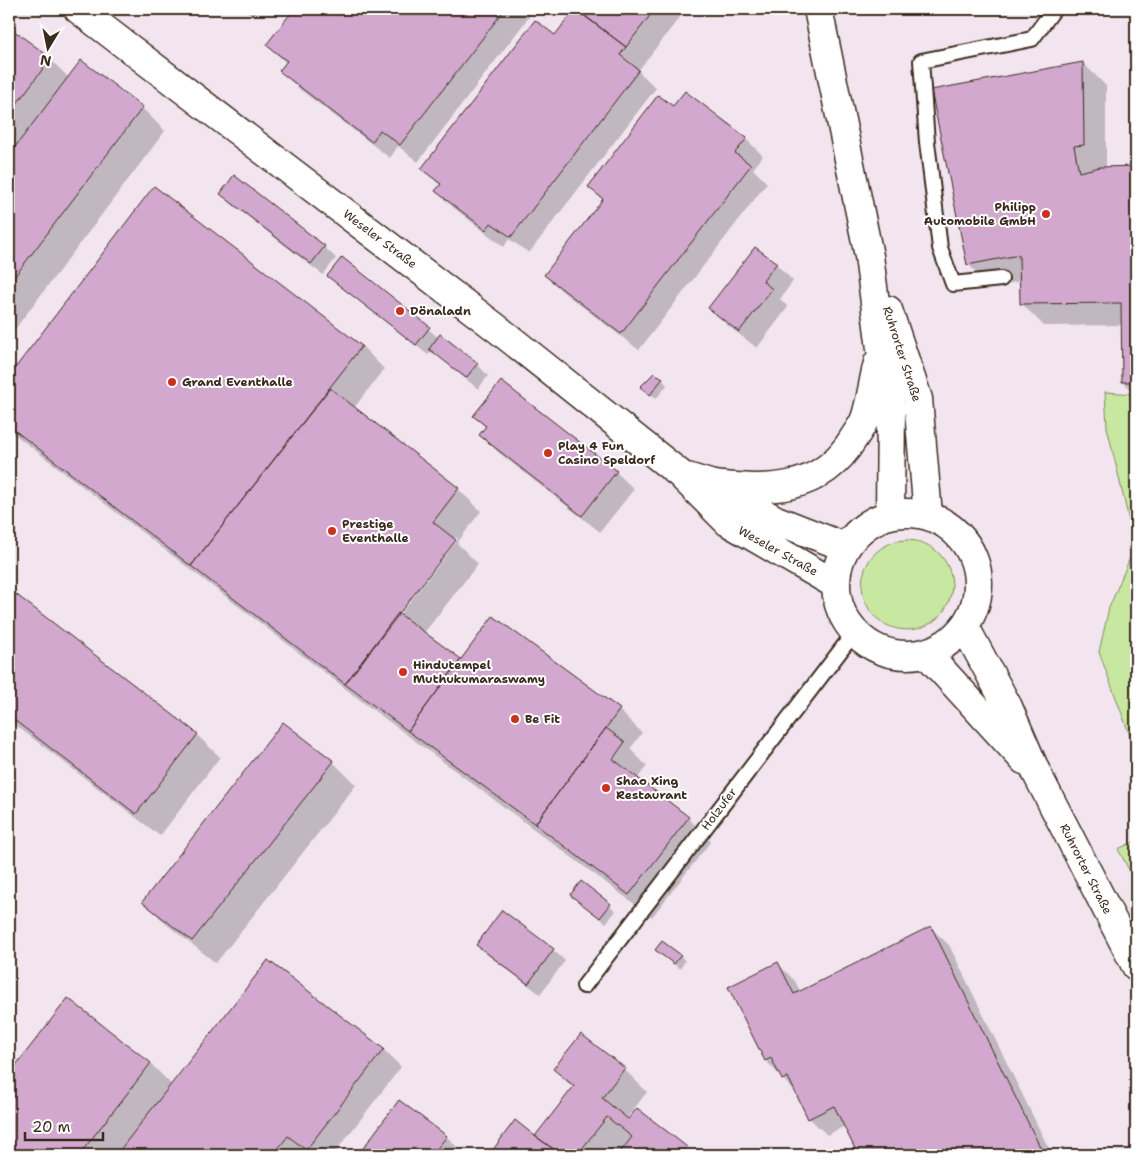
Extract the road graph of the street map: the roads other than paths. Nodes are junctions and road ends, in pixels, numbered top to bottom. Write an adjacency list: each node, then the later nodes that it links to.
1 (78, 9): 7 (main road, Weseler Straße)
2 (818, 9): 4 (main road, Ruhrorter Straße)
3 (1054, 9): 5 (lane)
4 (869, 256): 6 (main road, Ruhrorter Straße); 10 (main road, Ruhrorter Straße)
5 (1001, 279)
6 (881, 350): 8 (main road, Ruhrorter Straße); 9 (main road, Ruhrorter Straße)
7 (680, 474): 8 (main road, Weseler Straße); 12 (main road, Weseler Straße)
8 (713, 485): 11 (main road, Weseler Straße)
9 (890, 514): 10 (main road); 11 (main road)
10 (928, 515): 13 (main road)
11 (845, 547): 12 (main road)
12 (835, 584): 14 (main road)
13 (965, 627): 15 (main road); 16 (main road, Ruhrorter Straße)
14 (854, 633): 15 (main road); 18 (lane, Holzufer)
15 (926, 653): 16 (main road, Ruhrorter Straße)
16 (1036, 772): 17 (main road, Ruhrorter Straße)
17 (1136, 966)
18 (584, 986)

